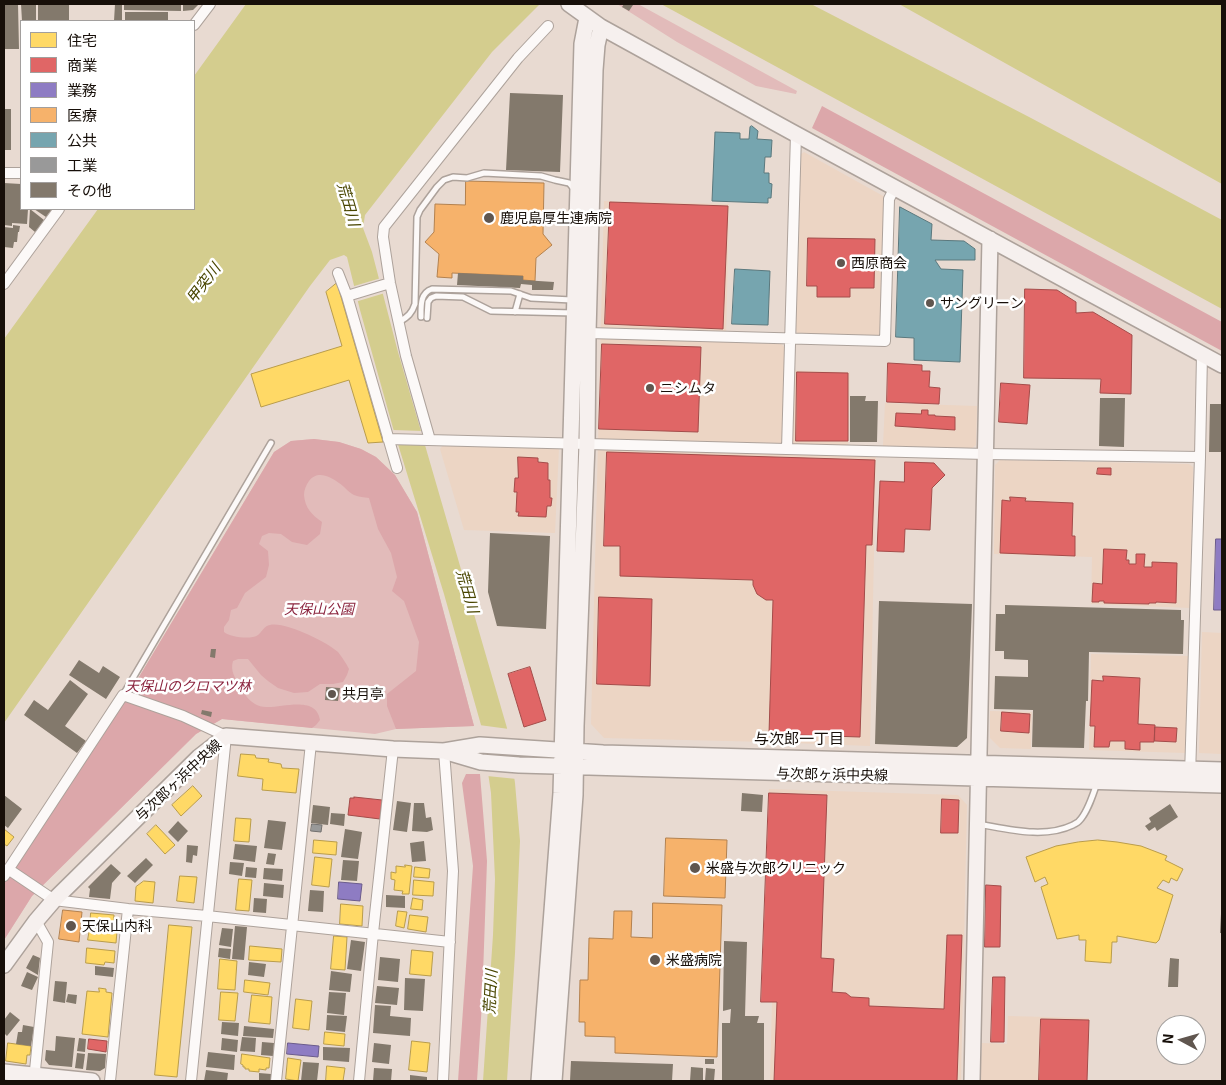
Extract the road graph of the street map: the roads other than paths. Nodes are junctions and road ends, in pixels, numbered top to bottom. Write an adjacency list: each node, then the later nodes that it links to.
1 (210, 4): 4 (street)
2 (569, 4): 3 (street)
3 (588, 18): 6 (street); 11 (street)
4 (195, 24)
5 (548, 26): 15 (street)
6 (601, 27): 7 (street); 11 (street)
7 (796, 134): 10 (street); 25 (street)
8 (4, 173): 9 (street)
9 (20, 173)
10 (895, 187): 13 (street); 25 (street)
11 (585, 194): 19 (street); 23 (lane); 24 (street)
12 (58, 210): 16 (street)
13 (990, 239): 26 (street); 34 (street)
14 (338, 272): 18 (street)
15 (387, 283): 18 (street); 23 (street)
16 (4, 284)
17 (520, 294): 19 (lane); 20 (lane); 21 (lane)
18 (349, 295): 28 (street)
19 (575, 307): 20 (lane); 24 (street)
20 (515, 312): 22 (lane)
21 (421, 317)
22 (427, 318)
23 (399, 323): 29 (street)
24 (581, 333): 25 (street); 31 (street); 32 (street)
25 (791, 339): 33 (street)
26 (1202, 354): 27 (street); 35 (street)
27 (1222, 365)
28 (391, 439): 29 (street); 36 (street)
29 (427, 440): 31 (street)
30 (271, 443): 38 (lane)
31 (571, 444): 32 (street); 37 (street)
32 (587, 444): 33 (street); 37 (street)
33 (787, 449): 34 (street)
34 (986, 454): 35 (street); 47 (street)
35 (1200, 457): 49 (street)
36 (397, 468)
37 (574, 582): 43 (street)
38 (123, 695): 39 (street); 52 (street)
39 (226, 736): 40 (street, 与次郎ヶ浜中央線); 53 (street, 与次郎ヶ浜中央線); 55 (street)
40 (311, 743): 41 (street, 与次郎ヶ浜中央線); 57 (street)
41 (393, 749): 42 (street, 与次郎ヶ浜中央線); 58 (street)
42 (444, 751): 43 (street, 与次郎ヶ浜中央線); 44 (street, 与次郎ヶ浜中央線); 59 (street)
43 (569, 751): 44 (street); 45 (street, 与次郎ヶ浜中央線)
44 (569, 767): 45 (street, 与次郎ヶ浜中央線); 61 (street)
45 (825, 767): 47 (street, 与次郎ヶ浜中央線)
46 (1222, 770): 49 (street, 与次郎ヶ浜中央線)
47 (979, 771): 48 (street, 与次郎ヶ浜中央線); 51 (street)
48 (1098, 774): 49 (street, 与次郎ヶ浜中央線); 51 (lane)
49 (1190, 777): 50 (street, 与次郎ヶ浜中央線)
50 (1222, 785)
51 (978, 824): 72 (street)
52 (6, 873): 53 (street)
53 (54, 900): 54 (street); 56 (street, 与次郎ヶ浜中央線)
54 (128, 909): 55 (street); 65 (street)
55 (207, 916): 57 (street); 66 (street)
56 (36, 921): 60 (street, 与次郎ヶ浜中央線); 63 (street)
57 (292, 925): 58 (street); 67 (street)
58 (373, 933): 59 (street); 68 (street)
59 (450, 942): 69 (street)
60 (4, 965)
61 (555, 967): 70 (street); 71 (street)
62 (4, 1072): 63 (street)
63 (34, 1078): 64 (street)
64 (92, 1081)
65 (110, 1081)
66 (191, 1081)
67 (276, 1081)
68 (359, 1081)
69 (443, 1081)
70 (538, 1081)
71 (554, 1081)
72 (972, 1081)

